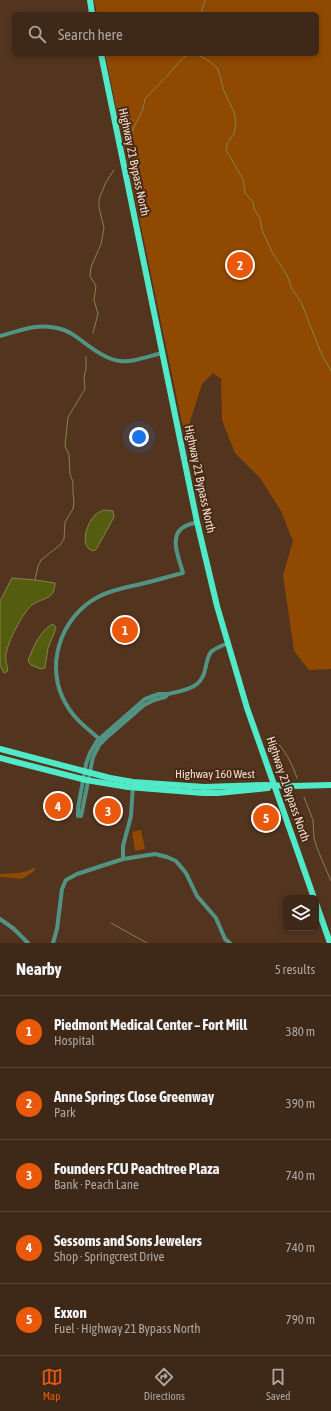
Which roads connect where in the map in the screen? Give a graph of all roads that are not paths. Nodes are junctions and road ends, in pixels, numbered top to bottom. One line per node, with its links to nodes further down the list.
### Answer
1 (90, 0): 2 (main road)
2 (92, 12)
3 (101, 56): 5 (main road, Highway 21 Bypass North)
4 (0, 336): 5 (street)
5 (162, 352): 6 (main road, Highway 21 Bypass North)
6 (197, 522): 7 (main road, Highway 21 Bypass North); 8 (street)
7 (228, 644): 8 (street); 14 (main road, Highway 21 Bypass North)
8 (100, 740): 11 (street)
9 (0, 749): 11 (main road, Highway 160 West)
10 (0, 758): 11 (main road, Highway 160 West)
11 (87, 776): 12 (main road, Highway 160 West); 15 (street)
12 (133, 784): 14 (main road, Highway 160 West); 16 (street)
13 (331, 785): 14 (main road, Highway 160 West)
14 (275, 786): 17 (main road, Highway 21 Bypass North)
15 (80, 816)
16 (123, 859): 21 (street); 22 (street)
17 (313, 895)
18 (319, 912): 23 (main road)
19 (0, 919): 20 (street)
20 (28, 943)
21 (53, 943)
22 (230, 943)
23 (330, 943)

